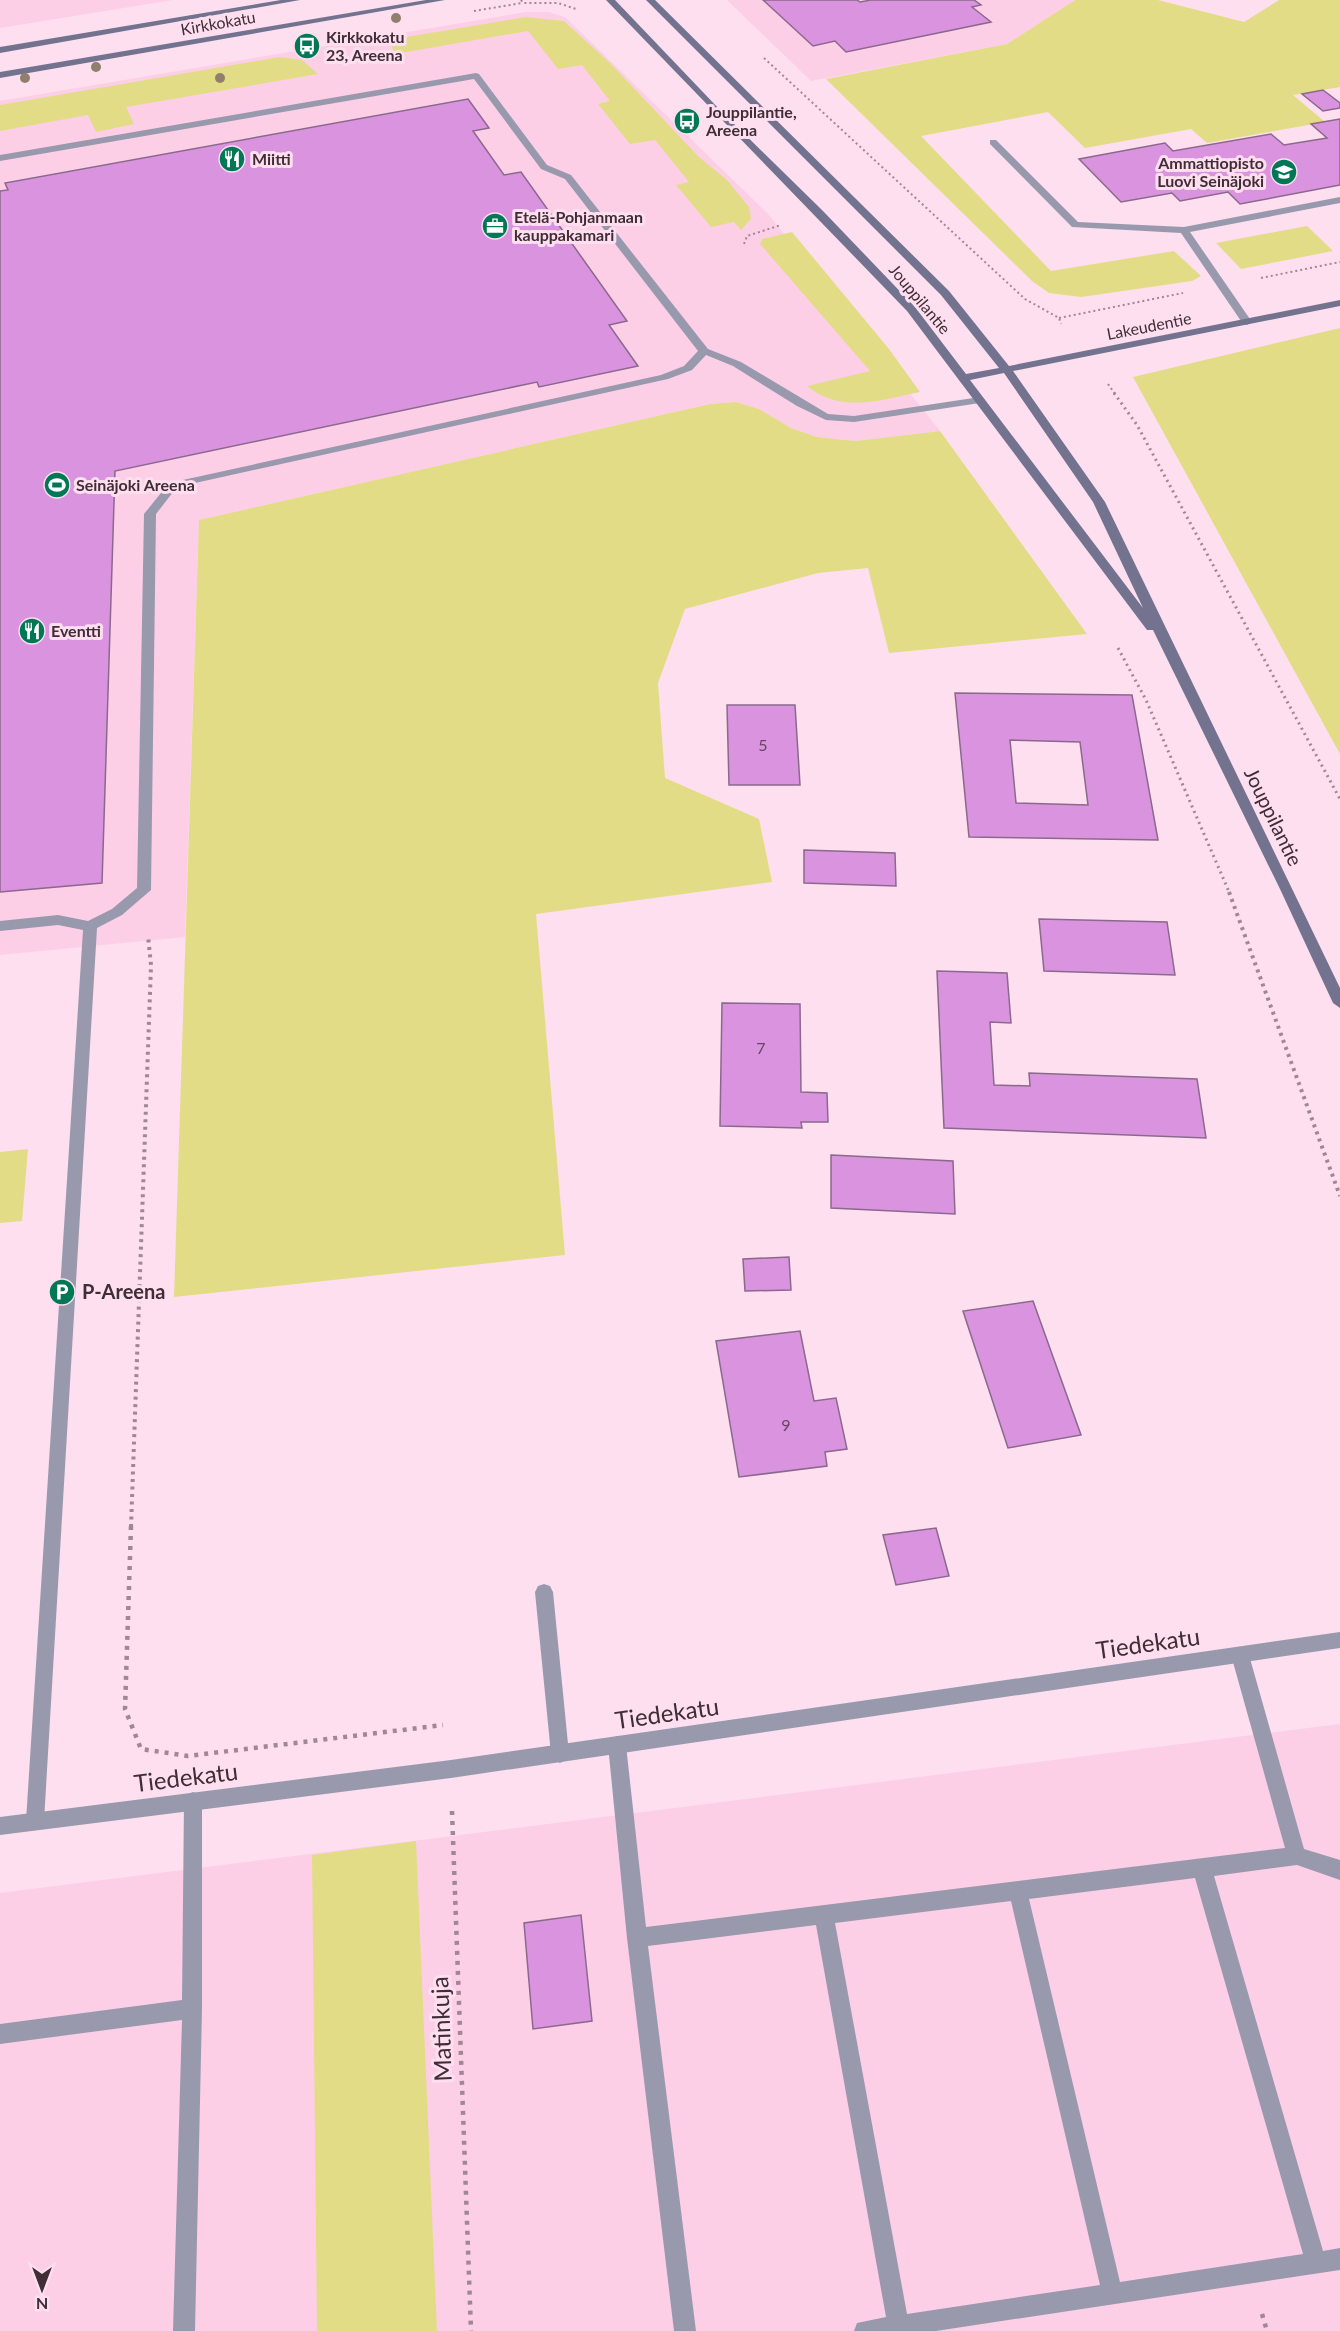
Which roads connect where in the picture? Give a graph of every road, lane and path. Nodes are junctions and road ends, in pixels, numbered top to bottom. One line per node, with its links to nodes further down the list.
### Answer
1 (296, 0): 7 (main road, Kirkkokatu)
2 (441, 0): 9 (main road, Kirkkokatu)
3 (521, 0): 6 (path)
4 (610, 0): 21 (main road, Jouppilantie)
5 (651, 0): 20 (main road, Jouppilantie)
6 (578, 10)
7 (0, 50)
8 (762, 56): 19 (path)
9 (0, 75)
10 (993, 142): 14 (street)
11 (0, 158): 18 (street)
12 (1340, 200): 14 (street)
13 (785, 224): 15 (path)
14 (1184, 230): 17 (street)
15 (744, 244)
16 (1340, 303): 17 (main road, Lakeudentie)
17 (1247, 322): 19 (main road, Lakeudentie)
18 (704, 351): 22 (street); 26 (street)
19 (1083, 354): 20 (main road, Lakeudentie); 25 (path)
20 (1006, 369): 21 (main road, Lakeudentie); 24 (main road, Jouppilantie)
21 (963, 378): 22 (main road, Jouppilantie)
22 (980, 400): 24 (main road, Jouppilantie)
23 (1113, 638): 30 (path)
24 (1169, 651): 29 (main road, Jouppilantie)
25 (1340, 799)
26 (144, 890): 28 (street); 36 (path, Matinkuja)
27 (0, 926): 28 (street)
28 (90, 926): 38 (street)
29 (1340, 1003)
30 (1340, 1196)
31 (544, 1592): 35 (street)
32 (1340, 1640): 33 (street, Tiedekatu)
33 (1240, 1655): 34 (street, Tiedekatu); 40 (street)
34 (617, 1745): 35 (street, Tiedekatu); 45 (street)
35 (560, 1754): 36 (street, Tiedekatu)
36 (451, 1769): 37 (street, Tiedekatu); 54 (path, Matinkuja)
37 (193, 1801): 38 (street, Tiedekatu); 46 (street)
38 (34, 1821): 39 (street, Tiedekatu)
39 (0, 1826)
40 (1297, 1856): 41 (street); 42 (street)
41 (1202, 1868): 43 (street); 49 (street)
42 (1340, 1870)
43 (1018, 1891): 44 (street); 50 (street)
44 (824, 1915): 45 (street); 52 (street)
45 (638, 1938): 55 (street)
46 (192, 2009): 47 (street); 53 (street)
47 (0, 2034)
48 (1340, 2259): 49 (street)
49 (1316, 2262): 50 (street)
50 (1112, 2292): 52 (street)
51 (1262, 2313): 57 (path)
52 (898, 2326): 56 (street)
53 (184, 2331)
54 (471, 2331)
55 (685, 2331)
56 (865, 2331)
57 (1267, 2331)

